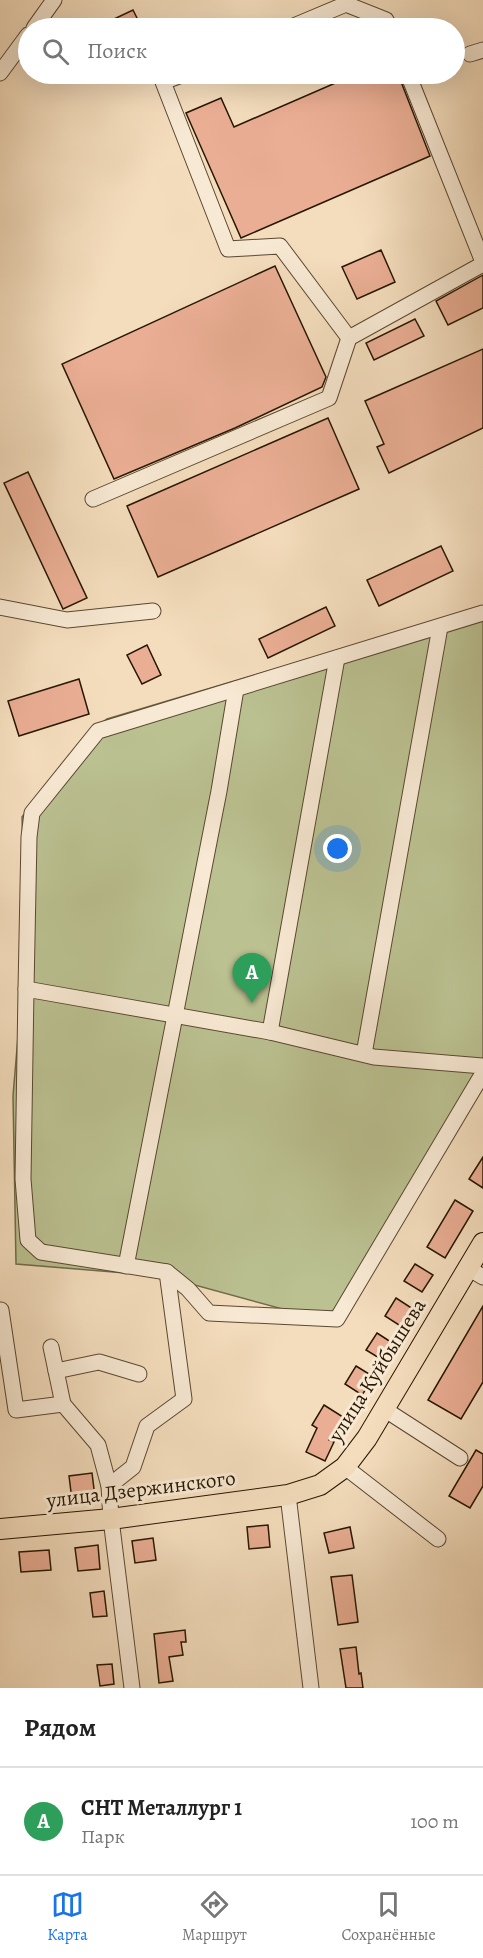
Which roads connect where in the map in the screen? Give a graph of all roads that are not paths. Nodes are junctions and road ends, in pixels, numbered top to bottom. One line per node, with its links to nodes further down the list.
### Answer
1 (54, 0): 2 (street)
2 (41, 18)
3 (313, 18): 4 (street)
4 (381, 18)
5 (18, 49): 6 (street)
6 (0, 73)
7 (165, 84): 10 (street)
8 (412, 84): 9 (street)
9 (483, 263): 10 (street)
10 (349, 338): 11 (street)
11 (93, 498)
12 (0, 607): 13 (street)
13 (153, 610)
14 (483, 614): 15 (street)
15 (440, 627): 16 (street); 21 (street)
16 (337, 658): 17 (street); 20 (street)
17 (236, 689): 18 (street); 19 (street)
18 (27, 989): 19 (street); 25 (street)
19 (175, 1015): 20 (street); 25 (street)
20 (270, 1032): 21 (street)
21 (364, 1054): 22 (street)
22 (483, 1066)
23 (483, 1073): 26 (street)
24 (483, 1243): 27 (main road, улица Куйбышева)
25 (126, 1266): 26 (street)
26 (167, 1272): 36 (street)
27 (475, 1273): 33 (main road, улица Куйбышева)
28 (1, 1310): 32 (street)
29 (51, 1347): 30 (street)
30 (56, 1371): 31 (street); 32 (street)
31 (139, 1374)
32 (63, 1404): 36 (street)
33 (384, 1409): 34 (street); 35 (main road, улица Куйбышева)
34 (460, 1458)
35 (345, 1467): 37 (main road, улица Куйбышева); 40 (street)
36 (109, 1486): 38 (street)
37 (288, 1494): 38 (main road, улица Дзержинского); 42 (street)
38 (111, 1519): 39 (main road, улица Дзержинского); 41 (street)
39 (0, 1528)
40 (438, 1539)
41 (132, 1688)
42 (311, 1688)

